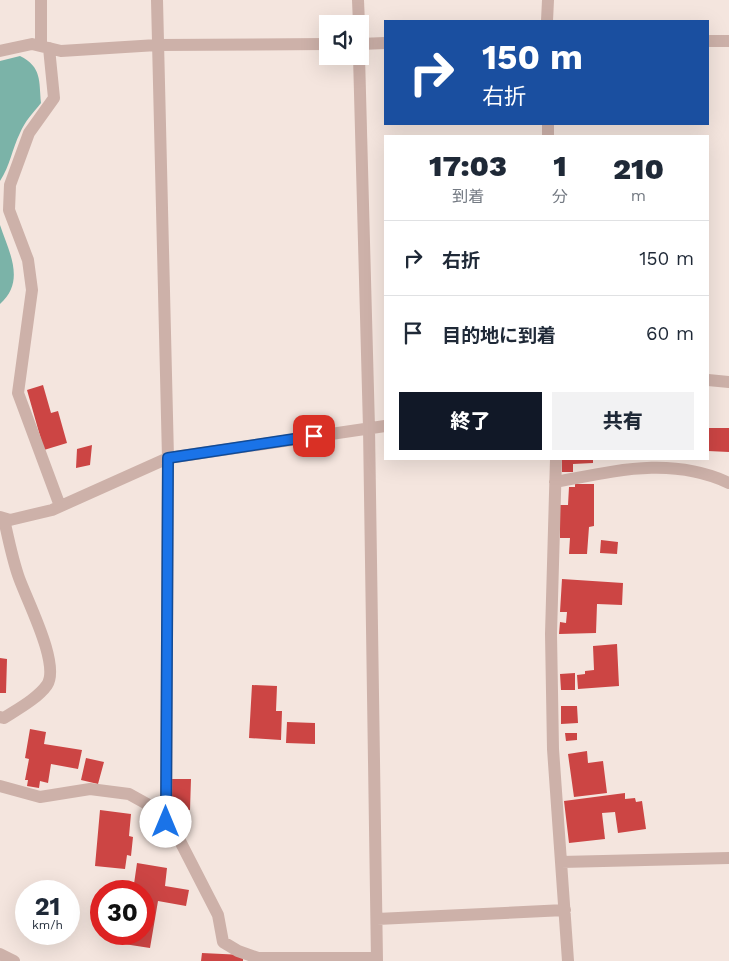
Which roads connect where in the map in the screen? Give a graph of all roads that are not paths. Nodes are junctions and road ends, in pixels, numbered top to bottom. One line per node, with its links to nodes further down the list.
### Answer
1 (41, 0): 13 (street)
2 (157, 0): 12 (street)
3 (358, 0): 5 (street)
4 (548, 0): 6 (street)
5 (359, 15)
6 (547, 20)
7 (729, 41): 8 (street)
8 (709, 42)
9 (319, 44): 12 (street)
10 (369, 44): 11 (street)
11 (384, 44)
12 (157, 45): 13 (street); 20 (street)
13 (45, 47): 14 (street); 24 (street)
14 (0, 51)
15 (360, 65): 19 (street)
16 (709, 380): 17 (street)
17 (729, 382)
18 (384, 426): 19 (street)
19 (369, 428): 20 (street); 32 (street)
20 (168, 458): 24 (street); 28 (street)
21 (556, 460): 22 (street)
22 (555, 482): 23 (street); 30 (street)
23 (729, 483)
24 (60, 506): 25 (street)
25 (2, 518): 26 (street)
26 (0, 717)
27 (0, 786): 28 (street)
28 (166, 822): 34 (street)
29 (729, 858): 30 (street)
30 (561, 862): 31 (street)
31 (565, 910): 32 (street); 37 (street)
32 (376, 919): 35 (street)
33 (0, 954): 36 (street)
34 (330, 960): 35 (street)
35 (377, 960)
36 (14, 961)
37 (568, 961)

